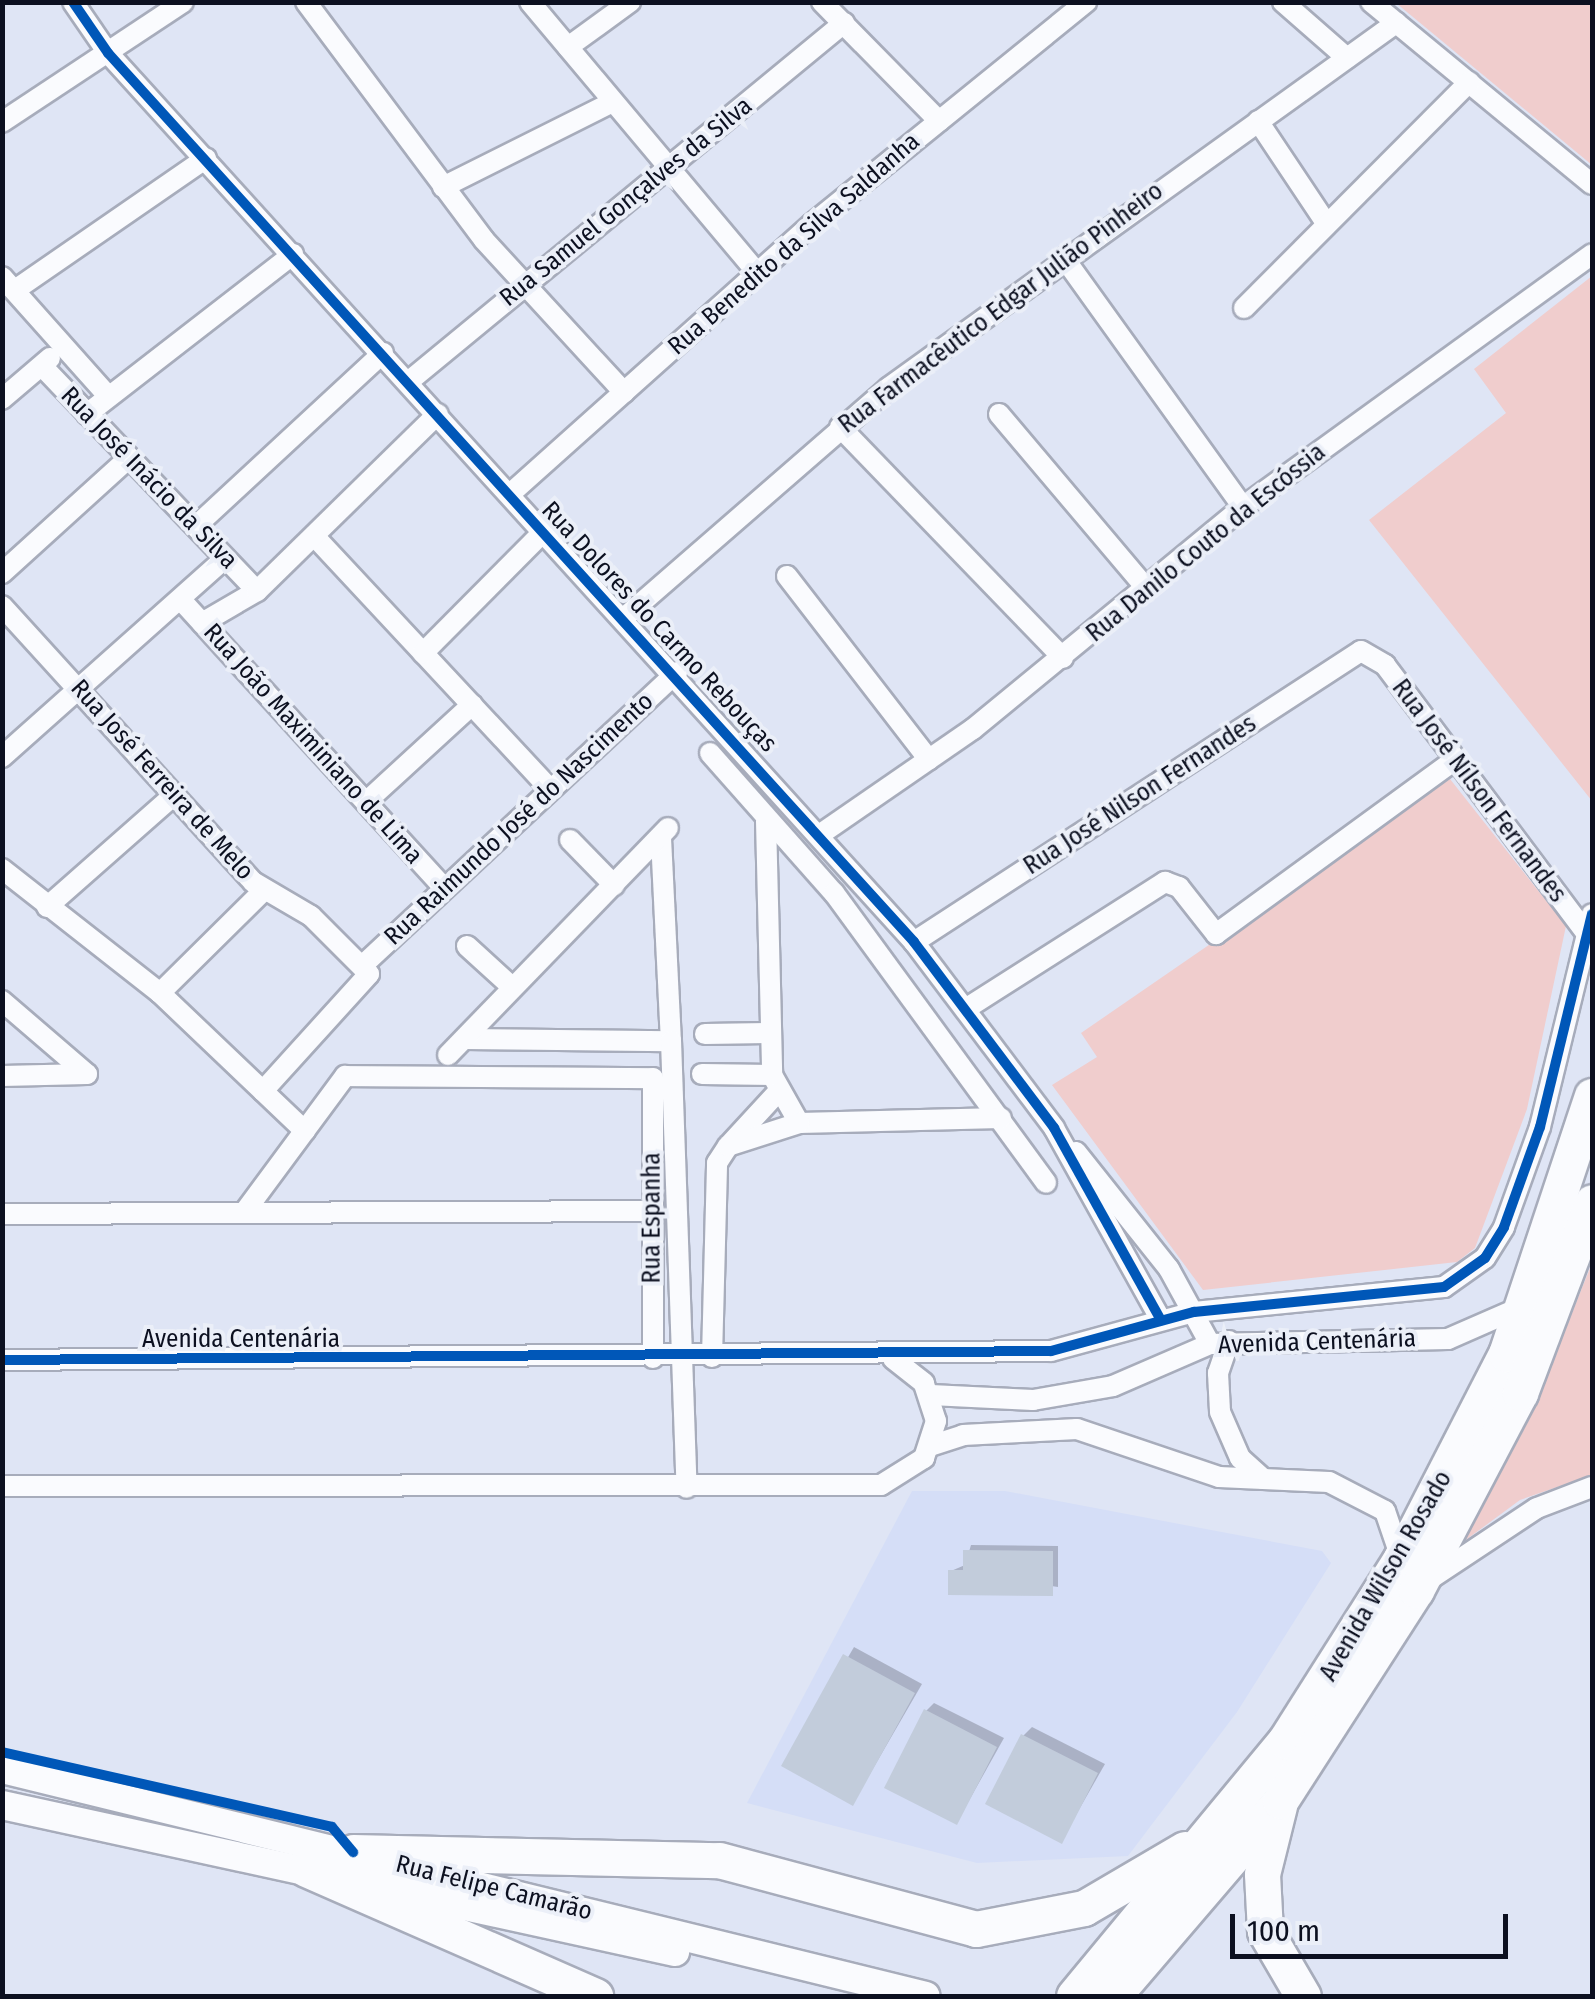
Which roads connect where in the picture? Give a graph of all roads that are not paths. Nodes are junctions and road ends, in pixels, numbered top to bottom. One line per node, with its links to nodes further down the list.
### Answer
1 (73, 2): 13 (street, Rua Dolores do Carmo Rebouças)
2 (183, 2): 13 (street)
3 (306, 2): 23 (street)
4 (530, 2): 12 (street)
5 (630, 2): 12 (street)
6 (822, 2): 10 (street)
7 (1283, 2): 14 (street)
8 (1371, 2): 11 (street)
9 (1074, 6): 17 (street, Rua Benedito da Silva Saldanha)
10 (844, 23): 17 (street); 21 (street, Rua Samuel Gonçalves da Silva)
11 (1396, 23): 14 (street, Rua Farmacêutico Edgar Julião Pinheiro); 15 (street)
12 (568, 48): 16 (street)
13 (108, 53): 19 (street); 20 (street, Rua Dolores do Carmo Rebouças)
14 (1347, 58): 18 (street, Rua Farmacêutico Edgar Julião Pinheiro)
15 (1468, 82): 22 (street); 24 (street)
16 (614, 102): 21 (street); 23 (street)
17 (938, 121): 28 (street, Rua Benedito da Silva Saldanha)
18 (1258, 121): 24 (street); 27 (street, Rua Farmacêutico Edgar Julião Pinheiro)
19 (2, 122)
20 (206, 158): 25 (street, Rua Dolores do Carmo Rebouças); 29 (street)
21 (668, 168): 28 (street); 30 (street, Rua Samuel Gonçalves da Silva)
22 (1592, 184)
23 (443, 187): 30 (street)
24 (1324, 220): 31 (street)
25 (293, 254): 33 (street, Rua Dolores do Carmo Rebouças); 37 (street)
26 (1592, 254): 45 (street, Rua Danilo Couto da Escóssia)
27 (1064, 258): 42 (street, Rua Farmacêutico Edgar Julião Pinheiro); 45 (street)
28 (757, 273): 36 (street, Rua Benedito da Silva Saldanha)
29 (9, 284): 32 (street, Rua José Inácio da Silva)
30 (526, 285): 35 (street, Rua Samuel Gonçalves da Silva); 36 (street)
31 (1244, 308)
32 (63, 347): 34 (street); 37 (street, Rua José Inácio da Silva)
33 (382, 354): 35 (street, Rua Dolores do Carmo Rebouças); 46 (street)
34 (42, 366): 38 (street); 39 (street, Rua José Inácio da Silva)
35 (408, 382): 40 (street, Rua Dolores do Carmo Rebouças)
36 (624, 392): 44 (street, Rua Benedito da Silva Saldanha)
37 (108, 396): 39 (street)
38 (2, 399)
39 (87, 414): 43 (street, Rua José Inácio da Silva)
40 (438, 414): 44 (street, Rua Dolores do Carmo Rebouças); 48 (street)
41 (1000, 414): 52 (street)
42 (840, 427): 56 (street, Rua Farmacêutico Edgar Julião Pinheiro); 60 (street)
43 (129, 458): 46 (street, Rua José Inácio da Silva); 50 (street)
44 (510, 494): 47 (street, Rua Dolores do Carmo Rebouças)
45 (1244, 508): 52 (street, Rua Danilo Couto da Escóssia)
46 (196, 526): 49 (street, Rua José Inácio da Silva)
47 (544, 531): 56 (street, Rua Dolores do Carmo Rebouças); 59 (street)
48 (316, 538): 53 (street); 59 (street)
49 (225, 558): 53 (street, Rua José Inácio da Silva); 54 (street)
50 (2, 574)
51 (786, 576): 66 (street)
52 (1146, 589): 60 (street, Rua Danilo Couto da Escóssia)
53 (257, 591): 57 (street)
54 (182, 601): 57 (street, Rua João Maximiniano de Lima); 62 (street)
55 (2, 606): 62 (street, Rua José Ferreira de Melo)
56 (625, 617): 61 (street, Rua Dolores do Carmo Rebouças)
57 (202, 622): 70 (street, Rua João Maximiniano de Lima)
58 (1367, 652): 67 (street, Rua José Nílson Fernandes); 80 (street, Rua José Nilson Fernandes)
59 (423, 653): 63 (street)
60 (1062, 658): 66 (street, Rua Danilo Couto da Escóssia)
61 (677, 672): 68 (street, Rua Raimundo José do Nascimento); 72 (street, Rua Dolores do Carmo Rebouças)
62 (81, 690): 65 (street); 69 (street, Rua José Ferreira de Melo)
63 (472, 705): 68 (street); 70 (street)
64 (710, 753): 71 (street)
65 (2, 757)
66 (929, 760): 72 (street, Rua Danilo Couto da Escóssia)
67 (1453, 761): 79 (street, Rua José Nílson Fernandes); 86 (street)
68 (550, 789): 76 (street, Rua Raimundo José do Nascimento)
69 (174, 796): 77 (street, Rua José Ferreira de Melo); 78 (street)
70 (366, 802): 76 (street, Rua João Maximiniano de Lima)
71 (766, 821): 87 (street); 97 (street)
72 (822, 833): 80 (street, Rua Dolores do Carmo Rebouças)
73 (570, 840): 75 (street)
74 (2, 868): 78 (street)
75 (614, 885): 83 (street); 90 (street)
76 (443, 887): 82 (street, Rua Raimundo José do Nascimento)
77 (264, 890): 82 (street, Rua José Ferreira de Melo); 84 (street)
78 (47, 907): 84 (street)
79 (1590, 924): 110 (street, Avenida Centenária)
80 (914, 942): 86 (street, Rua Dolores do Carmo Rebouças)
81 (466, 946): 83 (street)
82 (366, 974): 95 (street, Rua Raimundo José do Nascimento)
83 (512, 988): 89 (street)
84 (160, 993): 95 (street)
85 (2, 1001): 93 (street)
86 (966, 1008): 99 (street, Rua Dolores do Carmo Rebouças)
87 (768, 1033): 88 (street); 94 (street)
88 (705, 1034)
89 (466, 1040): 90 (street); 91 (street)
90 (671, 1041): 107 (street)
91 (448, 1055)
92 (702, 1074): 94 (street)
93 (2, 1076)
94 (774, 1084): 98 (street); 101 (street)
95 (263, 1091): 100 (street)
96 (1592, 1096): 109 (highway, Avenida Wilson Rosado)
97 (1001, 1118): 98 (street); 102 (street)
98 (799, 1124): 101 (street)
99 (1054, 1128): 110 (street, Rua Dolores do Carmo Rebouças); 111 (street, Rua Dolores do Carmo Rebouças)
100 (305, 1131): 104 (street); 105 (street, Rua Espanha)
101 (728, 1146): 108 (street)
102 (1046, 1183)
103 (1592, 1202): 126 (highway, Avenida Wilson Rosado)
104 (246, 1210): 105 (street); 106 (street)
105 (652, 1211): 114 (street, Rua Espanha)
106 (2, 1214)
107 (679, 1227): 108 (street); 115 (street)
108 (711, 1227): 113 (street)
109 (1525, 1304): 112 (street, Avenida Centenária); 126 (highway, Avenida Wilson Rosado)
110 (1194, 1312): 111 (street, Avenida Centenária); 112 (street, Rua Dolores do Carmo Rebouças)
111 (1161, 1320): 116 (street, Avenida Centenária)
112 (1220, 1342): 119 (street, Avenida Centenária); 122 (street)
113 (712, 1356): 115 (street, Avenida Centenária); 116 (street, Avenida Centenária)
114 (653, 1358): 115 (street, Avenida Centenária); 117 (street, Avenida Centenária)
115 (681, 1358): 125 (street)
116 (893, 1358): 118 (street)
117 (2, 1360)
118 (930, 1395): 119 (street, Avenida Centenária); 121 (street)
119 (1033, 1400): 120 (street)
120 (1032, 1431): 121 (street); 122 (street)
121 (930, 1446): 125 (street)
122 (1263, 1479): 126 (street)
123 (2, 1486): 125 (street)
124 (1592, 1487): 126 (street)
125 (687, 1488)
126 (1408, 1574): 128 (highway, Avenida Wilson Rosado); 130 (highway, Avenida Wilson Rosado)
127 (2, 1770): 131 (main road, Rua Felipe Camarão)
128 (1280, 1800): 137 (highway, Avenida Wilson Rosado); 138 (highway)
129 (2, 1805): 132 (main road, Rua Felipe Camarão)
130 (1223, 1822): 131 (highway); 136 (highway, Avenida Wilson Rosado)
131 (353, 1852): 135 (main road, Rua Felipe Camarão)
132 (306, 1869): 133 (highway); 134 (main road, Rua Felipe Camarão)
133 (595, 1996)
134 (872, 1996)
135 (926, 1996)
136 (1074, 1996)
137 (1113, 1996)
138 (1303, 1996)

